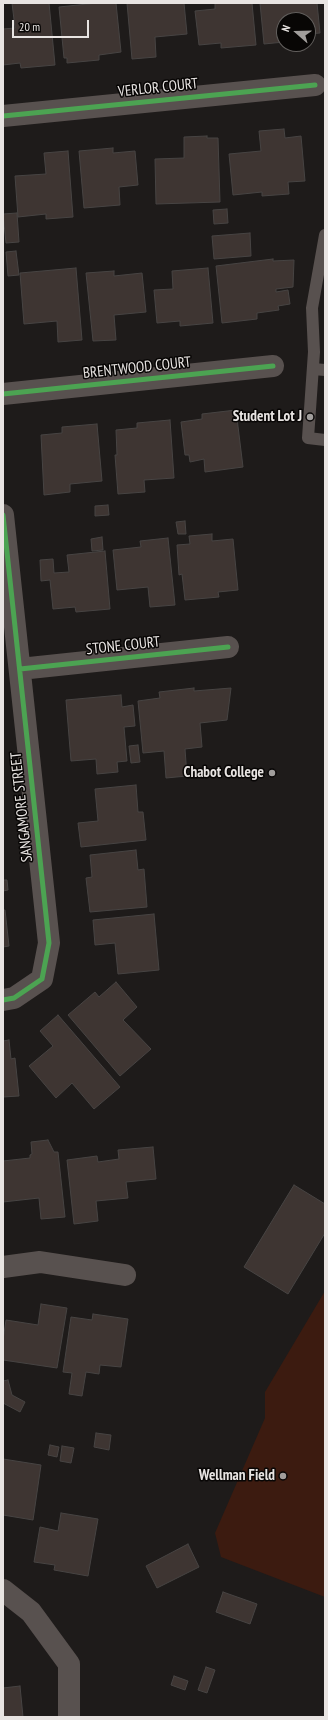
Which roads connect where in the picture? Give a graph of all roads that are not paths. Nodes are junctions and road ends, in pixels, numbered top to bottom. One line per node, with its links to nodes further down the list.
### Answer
1 (314, 85): 2 (street, VERLOR COURT)
2 (3, 116)
3 (325, 235): 5 (lane)
4 (273, 366): 6 (street, BRENTWOOD COURT)
5 (319, 370): 7 (lane)
6 (3, 394)
7 (325, 440)
8 (3, 515): 10 (street, SANGAMORE STREET)
9 (228, 646): 10 (street, STONE COURT)
10 (20, 669): 11 (street, SANGAMORE STREET)
11 (3, 1000)
12 (3, 1267): 13 (street)
13 (125, 1275)
14 (3, 1590): 15 (street)
15 (69, 1717)

